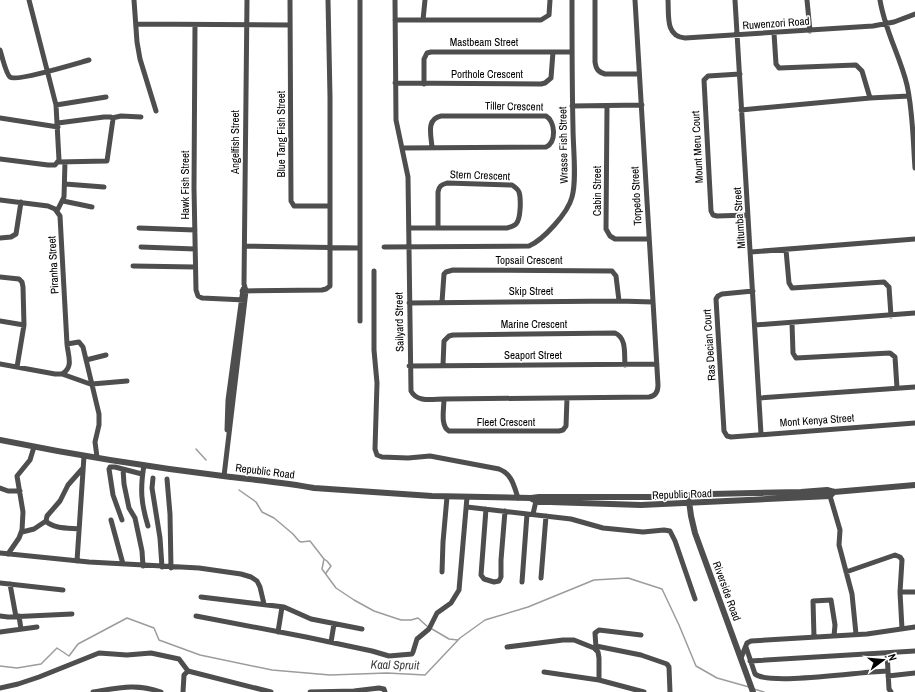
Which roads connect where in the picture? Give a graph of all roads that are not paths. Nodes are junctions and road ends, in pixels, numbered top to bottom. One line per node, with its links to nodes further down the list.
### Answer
1 (29, 0): 32 (street)
2 (134, 0): 20 (street)
3 (247, 0): 23 (street, Angelfish Street)
4 (290, 0): 24 (street, Blue Tang Fish Street)
5 (328, 0): 61 (street)
6 (360, 0): 76 (street)
7 (395, 0): 18 (street, Sailyard Street)
8 (425, 0): 19 (street)
9 (550, 0): 19 (street)
10 (572, 0): 30 (street, Wrasse Fish Street)
11 (595, 0): 33 (street)
12 (635, 0): 33 (street, Torpedo Street)
13 (668, 0): 27 (street, Ruwenzori Road)
14 (735, 0): 27 (street, Mitumba Street)
15 (807, 0): 25 (street)
16 (880, 0): 21 (street)
17 (915, 14): 21 (street, Ruwenzori Road)
18 (395, 20): 19 (street); 35 (street, Sailyard Street)
19 (423, 20)
20 (136, 24): 22 (street); 45 (street)
21 (886, 24): 25 (street, Ruwenzori Road); 37 (street)
22 (195, 25): 23 (street); 68 (street, Hawk Fish Street)
23 (247, 26): 24 (street); 72 (street, Angelfish Street)
24 (290, 26): 61 (street, Blue Tang Fish Street)
25 (810, 31): 26 (street, Ruwenzori Road)
26 (774, 33): 27 (street, Ruwenzori Road); 39 (street)
27 (737, 35): 34 (street, Mitumba Street)
28 (0, 50): 32 (street)
29 (553, 52): 30 (street, Mastbeam Street); 36 (street, Porthole Crescent); 36 (street, Mastbeam Street)
30 (572, 52): 42 (street, Wrasse Fish Street)
31 (89, 60): 32 (street)
32 (48, 71): 40 (street)
33 (639, 74): 41 (street, Torpedo Street)
34 (740, 74): 44 (street, Mitumba Street); 64 (street, Mount Meru Court)
35 (395, 83): 36 (street, Porthole Crescent); 51 (street, Sailyard Street)
36 (424, 84)
37 (909, 96): 39 (street); 55 (street)
38 (106, 97): 40 (street)
39 (870, 98): 44 (street)
40 (56, 105): 49 (street)
41 (642, 105): 43 (street); 70 (street, Torpedo Street)
42 (572, 106): 43 (street); 75 (street, Wrasse Fish Street)
43 (607, 106): 70 (street, Cabin Street)
44 (741, 110): 64 (street, Mitumba Street)
45 (156, 111)
46 (141, 117): 48 (street)
47 (0, 118): 49 (street)
48 (112, 118): 49 (street); 53 (street)
49 (58, 125): 54 (street)
50 (432, 147): 50 (street, Tiller Crescent); 51 (street, Tiller Crescent)
51 (402, 148): 67 (street, Sailyard Street)
52 (0, 159): 54 (street)
53 (65, 162): 54 (street); 56 (street)
54 (56, 163)
55 (915, 168)
56 (65, 184): 57 (street); 59 (street)
57 (104, 187)
58 (0, 200): 60 (street)
59 (63, 201): 62 (street); 63 (street)
60 (21, 202): 63 (street); 69 (street)
61 (330, 206): 78 (street)
62 (92, 207)
63 (57, 211): 99 (street, Piranha Street)
64 (748, 215): 80 (street, Mitumba Street)
65 (438, 227): 65 (street, Stern Crescent); 67 (street, Stern Crescent)
66 (139, 228): 68 (street)
67 (409, 228): 75 (street, Sailyard Street)
68 (195, 230): 77 (street, Hawk Fish Street)
69 (0, 238)
70 (649, 238): 90 (street, Torpedo Street)
71 (915, 239): 79 (street)
72 (245, 246): 78 (street); 85 (street, Angelfish Street)
73 (141, 247): 77 (street)
74 (384, 247): 75 (street, Wrasse Fish Street)
75 (408, 247): 91 (street, Sailyard Street)
76 (360, 248): 78 (street); 95 (street)
77 (195, 249): 82 (street, Hawk Fish Street)
78 (331, 249): 85 (street)
79 (786, 250): 80 (street); 93 (street)
80 (751, 252): 86 (street, Mitumba Street)
81 (133, 266): 82 (street)
82 (195, 267): 87 (street, Hawk Fish Street)
83 (374, 271): 138 (street)
84 (0, 278): 97 (street)
85 (244, 291): 87 (street, Angelfish Street)
86 (753, 291): 98 (street, Mitumba Street); 118 (street, Ras Decian Court)
87 (244, 300): 128 (street, Angelfish Street)
88 (619, 301): 89 (street, Skip Street); 89 (street, Topsail Crescent); 90 (street, Skip Street)
89 (442, 302): 91 (street, Skip Street)
90 (653, 302): 103 (street, Torpedo Street)
91 (409, 303): 106 (street, Sailyard Street)
92 (915, 313): 93 (street)
93 (891, 316): 96 (street)
94 (0, 321): 97 (street)
95 (360, 321)
96 (792, 322): 98 (street); 112 (street)
97 (24, 325): 107 (street)
98 (755, 325): 115 (street, Mitumba Street)
99 (68, 344): 101 (street); 108 (street, Piranha Street)
100 (106, 355): 101 (street)
101 (86, 360): 110 (street)
102 (0, 364): 107 (street)
103 (657, 364): 105 (street, Seaport Street); 113 (street, Torpedo Street)
104 (443, 365): 105 (street, Seaport Street); 105 (street, Marine Crescent); 106 (street, Seaport Street)
105 (625, 365)
106 (410, 366): 116 (street, Sailyard Street)
107 (17, 367): 108 (street)
108 (62, 374): 110 (street)
109 (127, 381): 110 (street)
110 (92, 384): 123 (street)
111 (915, 387): 112 (street)
112 (897, 388): 115 (street)
113 (657, 391): 114 (street, Sailyard Street)
114 (567, 398): 116 (street, Sailyard Street); 116 (street, Fleet Crescent)
115 (759, 398): 119 (street, Mitumba Street)
116 (444, 399)
117 (915, 423): 119 (street, Mont Kenya Street)
118 (724, 430): 119 (street, Mont Kenya Street)
119 (761, 434)
120 (0, 440): 121 (street, Republic Road)
121 (34, 447): 122 (street, Republic Road); 133 (street)
122 (84, 456): 123 (street, Republic Road); 125 (street)
123 (97, 457): 124 (street, Republic Road)
124 (144, 465): 127 (street); 128 (street, Republic Road)
125 (83, 467): 148 (street); 150 (street)
126 (123, 469): 127 (street); 147 (street); 156 (street)
127 (142, 474): 149 (street)
128 (223, 476): 135 (street, Republic Road)
129 (153, 478): 157 (street)
130 (167, 479): 158 (street)
131 (915, 485): 134 (street, Republic Road)
132 (0, 488): 133 (street)
133 (20, 491): 151 (street)
134 (832, 494): 136 (street, Republic Road); 140 (street, Republic Road); 160 (street)
135 (448, 496): 137 (street, Republic Road); 159 (street)
136 (688, 496): 139 (street, Republic Road); 140 (street, Riverside Road)
137 (468, 498): 138 (street, Republic Road); 141 (street)
138 (518, 498): 139 (street, Republic Road)
139 (533, 500): 140 (street, Republic Road); 144 (street)
140 (689, 504): 194 (street, Riverside Road)
141 (467, 507): 142 (street); 188 (street)
142 (486, 509): 143 (street); 143 (street)
143 (505, 511): 144 (street)
144 (530, 514): 145 (street); 162 (street)
145 (546, 516): 161 (street); 169 (street)
146 (111, 520): 155 (street)
147 (122, 520)
148 (46, 521): 150 (street); 151 (street)
149 (148, 526)
150 (79, 529): 154 (street)
151 (22, 532): 153 (street)
152 (0, 553): 153 (street)
153 (8, 554): 154 (street)
154 (77, 561): 155 (street)
155 (123, 564): 156 (street)
156 (143, 566): 157 (street)
157 (162, 567): 158 (street)
158 (171, 568): 170 (street)
159 (442, 572)
160 (846, 572): 166 (street); 184 (street)
161 (541, 578)
162 (522, 582)
163 (0, 583): 164 (street)
164 (10, 584): 165 (street); 175 (street)
165 (63, 590)
166 (900, 592): 167 (street); 181 (street)
167 (915, 592)
168 (201, 597): 170 (street)
169 (695, 599)
170 (264, 604): 171 (street)
171 (282, 606): 176 (street); 183 (street)
172 (72, 614): 175 (street)
173 (0, 616): 175 (street)
174 (196, 616): 183 (street)
175 (18, 617): 179 (street)
176 (334, 624): 180 (street); 188 (street)
177 (37, 627): 179 (street)
178 (915, 627): 181 (street)
179 (22, 629): 182 (street)
180 (362, 629)
181 (902, 629): 184 (street)
182 (0, 632)
183 (278, 632): 188 (street)
184 (856, 634): 186 (street)
185 (641, 635): 190 (street)
186 (834, 636): 187 (street); 187 (street)
187 (814, 637): 191 (street)
188 (331, 642)
189 (507, 647): 190 (street)
190 (596, 647): 200 (street); 209 (street)
191 (746, 647): 194 (street); 195 (street)
192 (915, 651): 193 (street)
193 (887, 653): 195 (street); 199 (street)
194 (741, 658): 210 (street, Riverside Road)
195 (750, 661): 199 (street)
196 (188, 672): 201 (street); 204 (street); 205 (street)
197 (544, 672): 200 (street)
198 (915, 673): 199 (street)
199 (888, 674): 211 (street)
200 (599, 680): 208 (street)
201 (0, 688)
202 (93, 692): 203 (street)
203 (161, 692)
204 (184, 692)
205 (271, 692)
206 (310, 692): 207 (street)
207 (385, 692)
208 (644, 692)
209 (670, 692)
210 (753, 692)
211 (891, 692)

